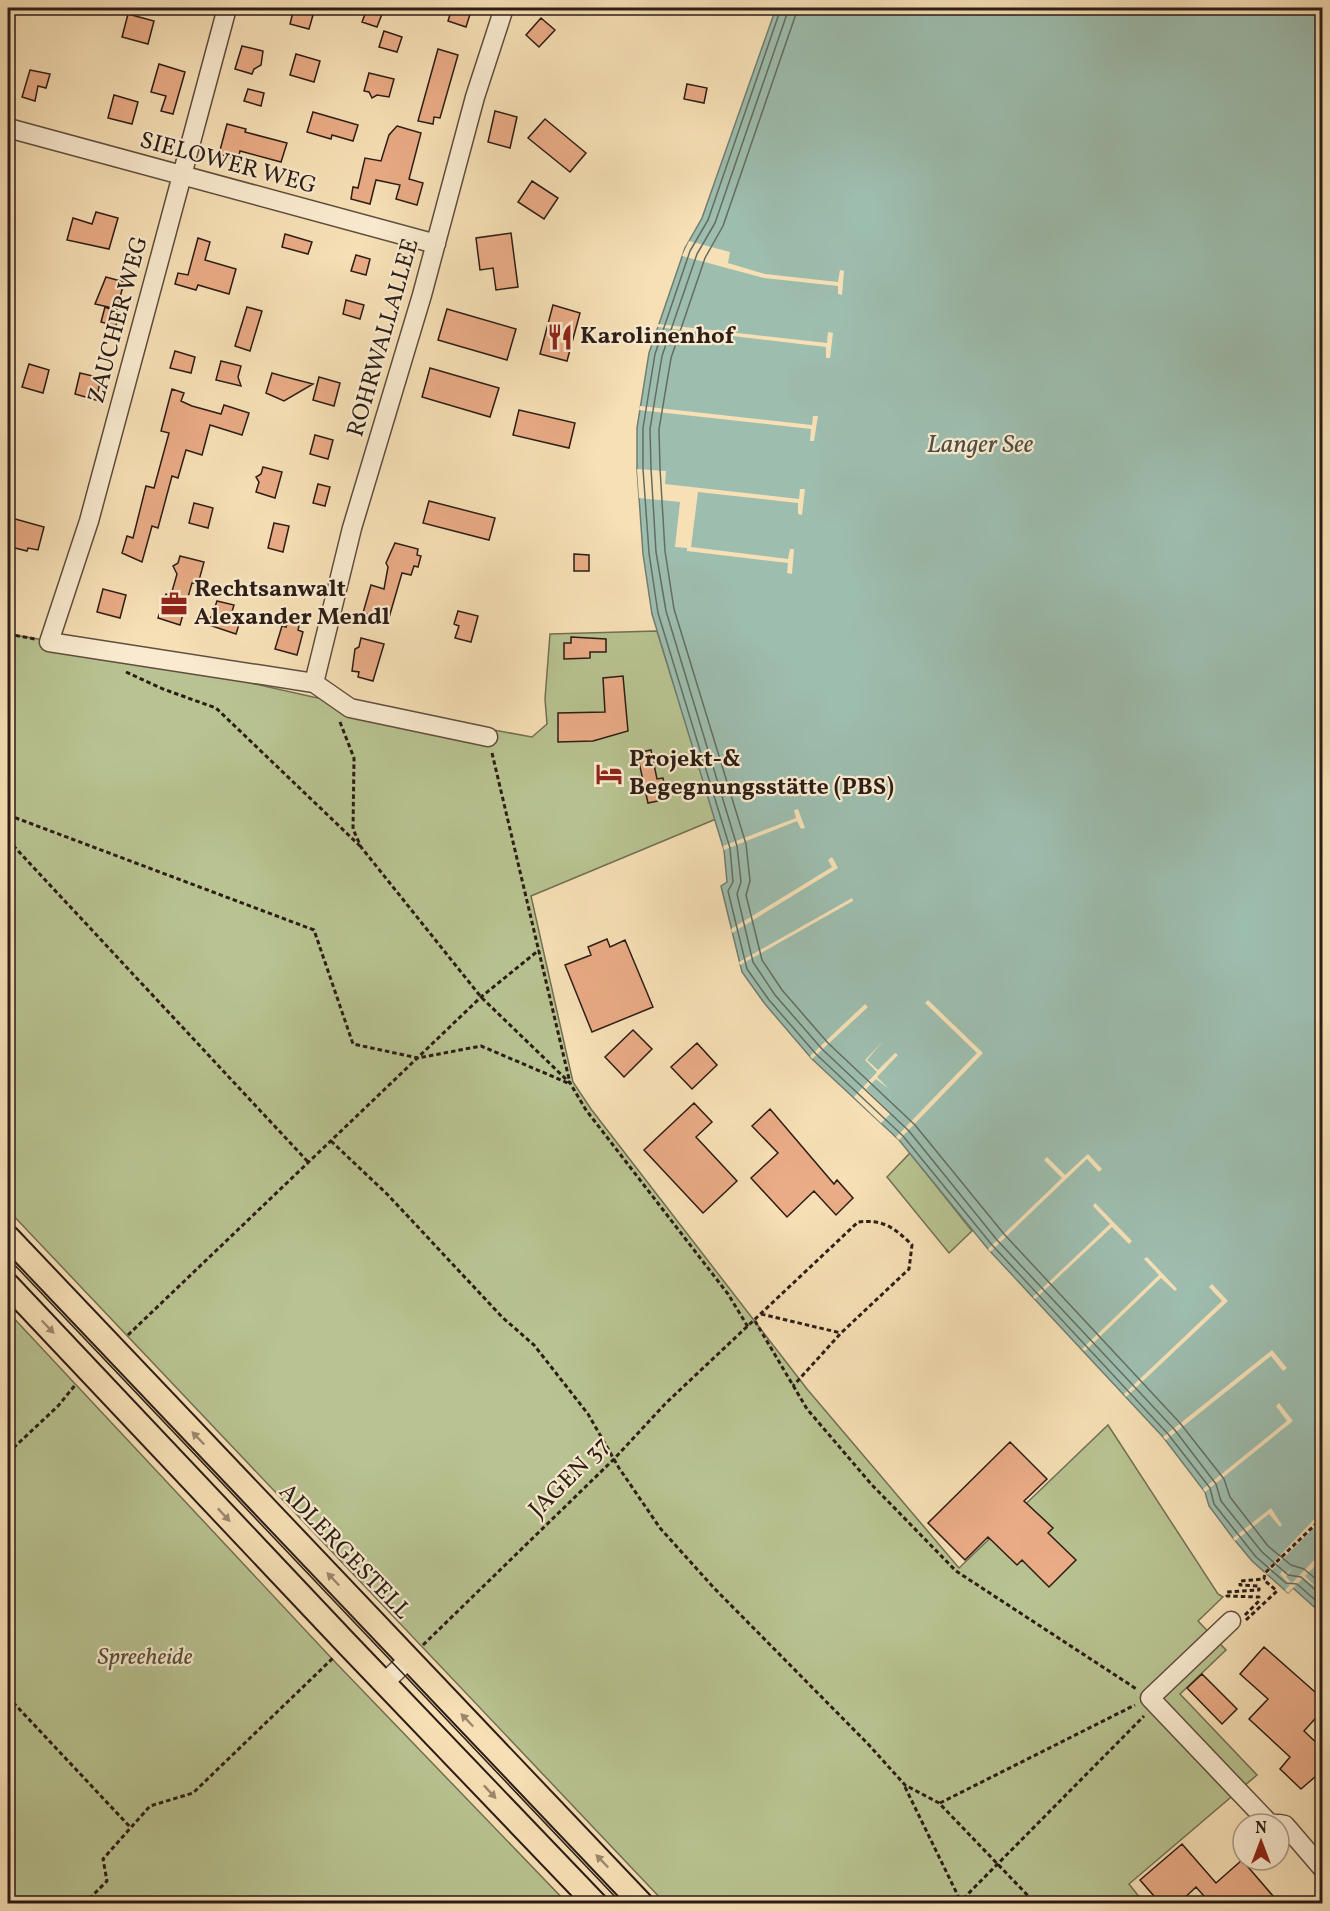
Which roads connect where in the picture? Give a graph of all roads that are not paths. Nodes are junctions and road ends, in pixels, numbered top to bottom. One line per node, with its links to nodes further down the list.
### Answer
1 (227, 8): 4 (street, ZAUCHER WEG)
2 (504, 8): 5 (street, ROHRWALLALLEE)
3 (8, 129): 4 (street, SIELOWER WEG)
4 (180, 176): 5 (street, SIELOWER WEG); 6 (street, ZAUCHER WEG)
5 (436, 244): 6 (street, ROHRWALLALLEE)
6 (314, 683): 7 (street)
7 (488, 737)
8 (8, 1237): 11 (main road, ADLERGESTELL, one-way to 8)
9 (8, 1284): 12 (main road, one-way to 12)
10 (1237, 1618): 13 (street)
11 (409, 1659): 12 (street); 17 (main road, ADLERGESTELL, one-way to 11)
12 (385, 1682): 16 (main road, one-way to 16)
13 (1259, 1812)
14 (1291, 1832): 15 (street)
15 (1323, 1868)
16 (596, 1904)
17 (642, 1904)

